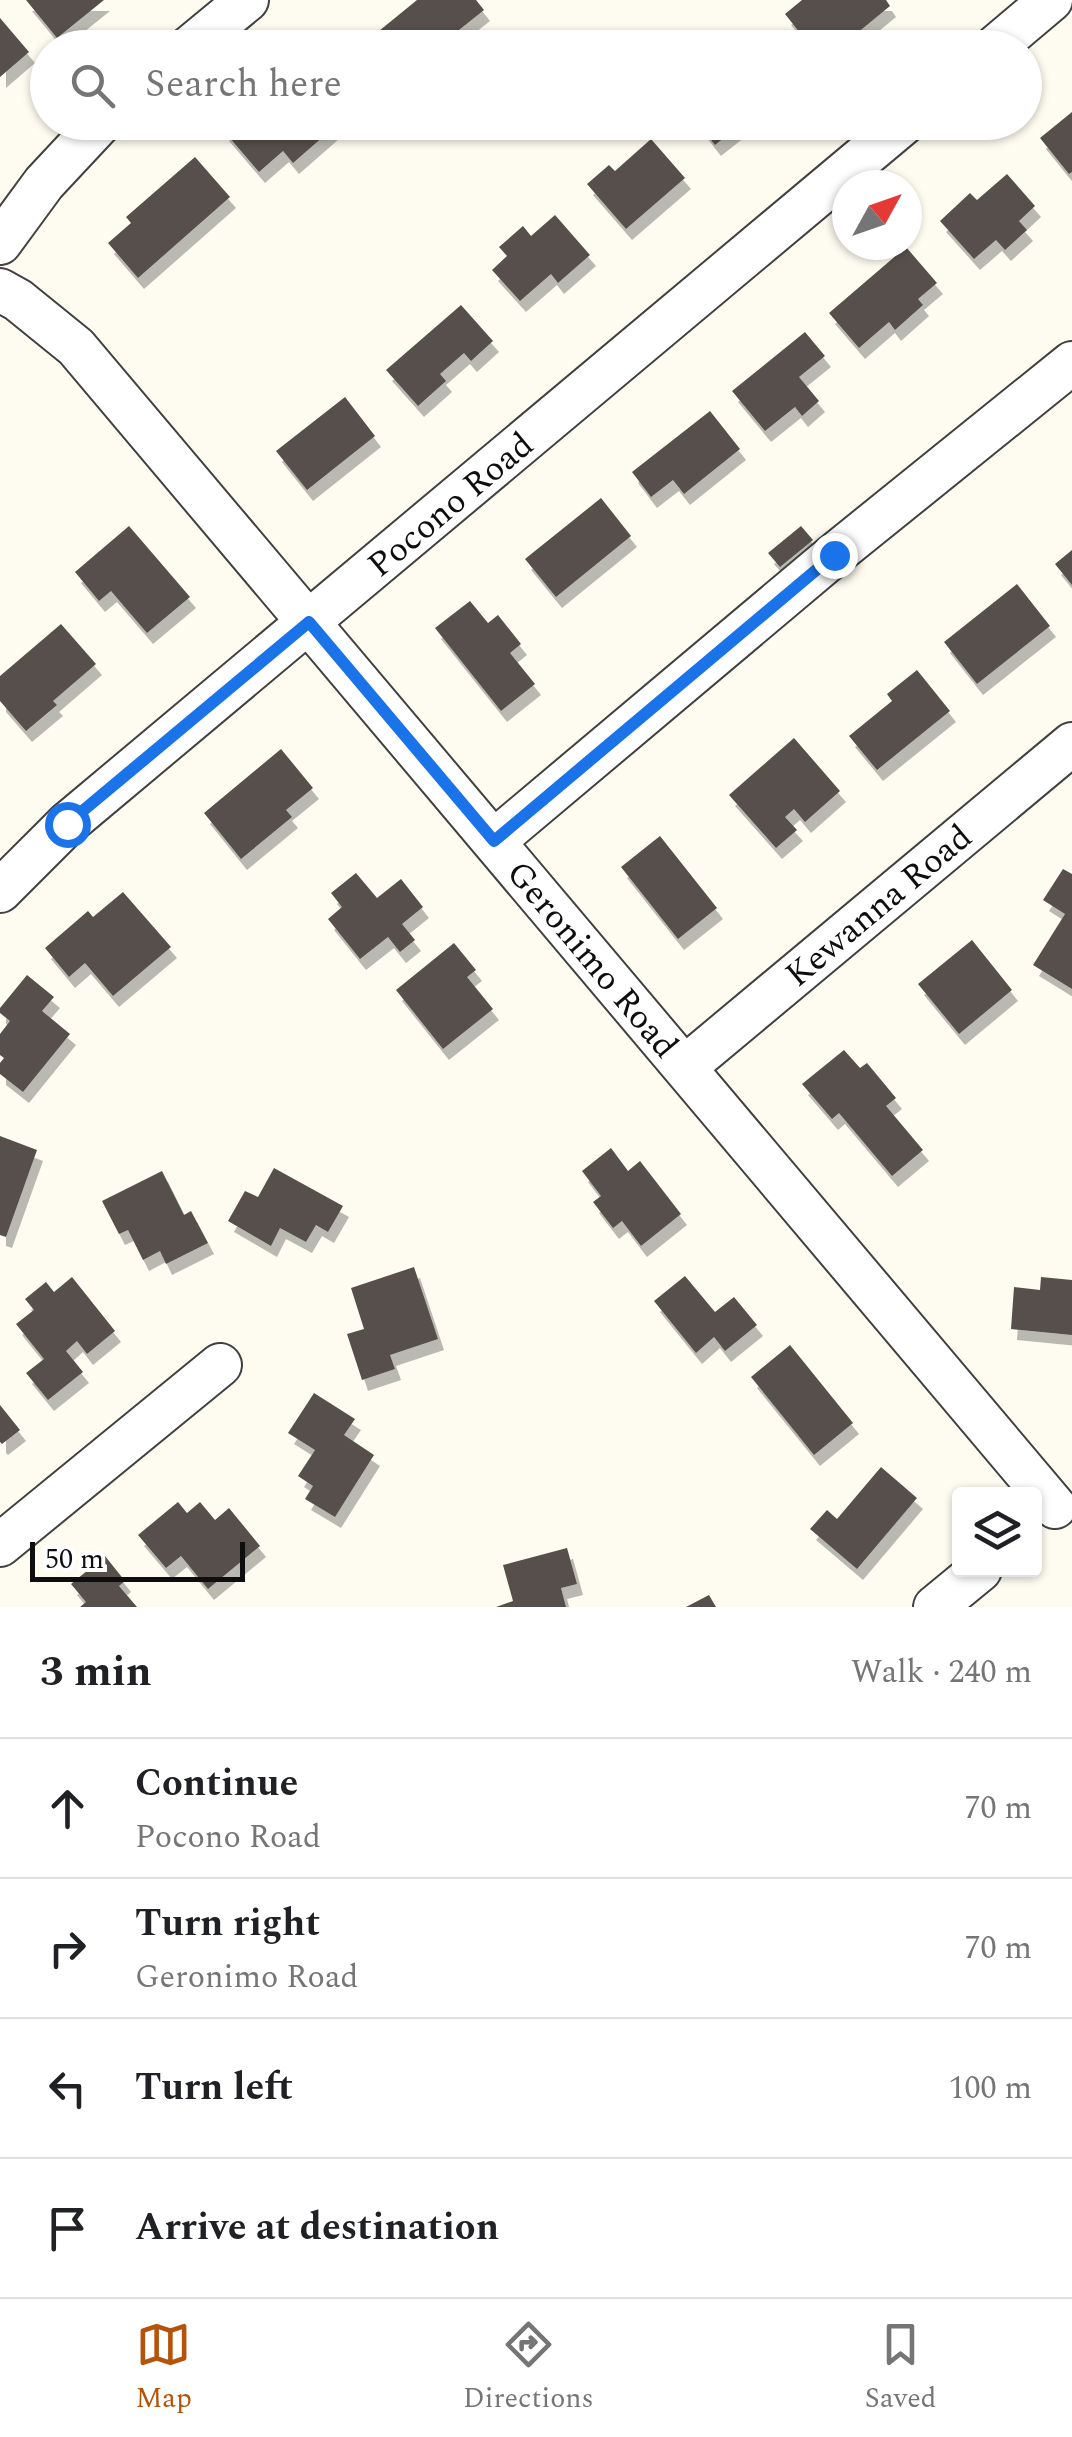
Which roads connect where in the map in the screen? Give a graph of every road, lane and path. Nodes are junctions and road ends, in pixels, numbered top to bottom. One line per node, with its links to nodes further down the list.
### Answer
1 (247, 0): 3 (street)
2 (1050, 0): 4 (street)
3 (211, 30)
4 (1015, 30)
5 (84, 140): 7 (street)
6 (883, 140): 10 (street, Pocono Road)
7 (0, 243)
8 (0, 290): 10 (street, Geronimo Road)
9 (1072, 363): 12 (street)
10 (309, 622): 12 (street, Geronimo Road); 13 (street, Pocono Road)
11 (1072, 744): 14 (street, Kewanna Road)
12 (494, 841): 14 (street, Geronimo Road)
13 (0, 890)
14 (684, 1066): 16 (street, Geronimo Road)
15 (220, 1365): 17 (street)
16 (1054, 1508)
17 (0, 1546)
18 (971, 1577): 19 (street)
19 (935, 1607)

